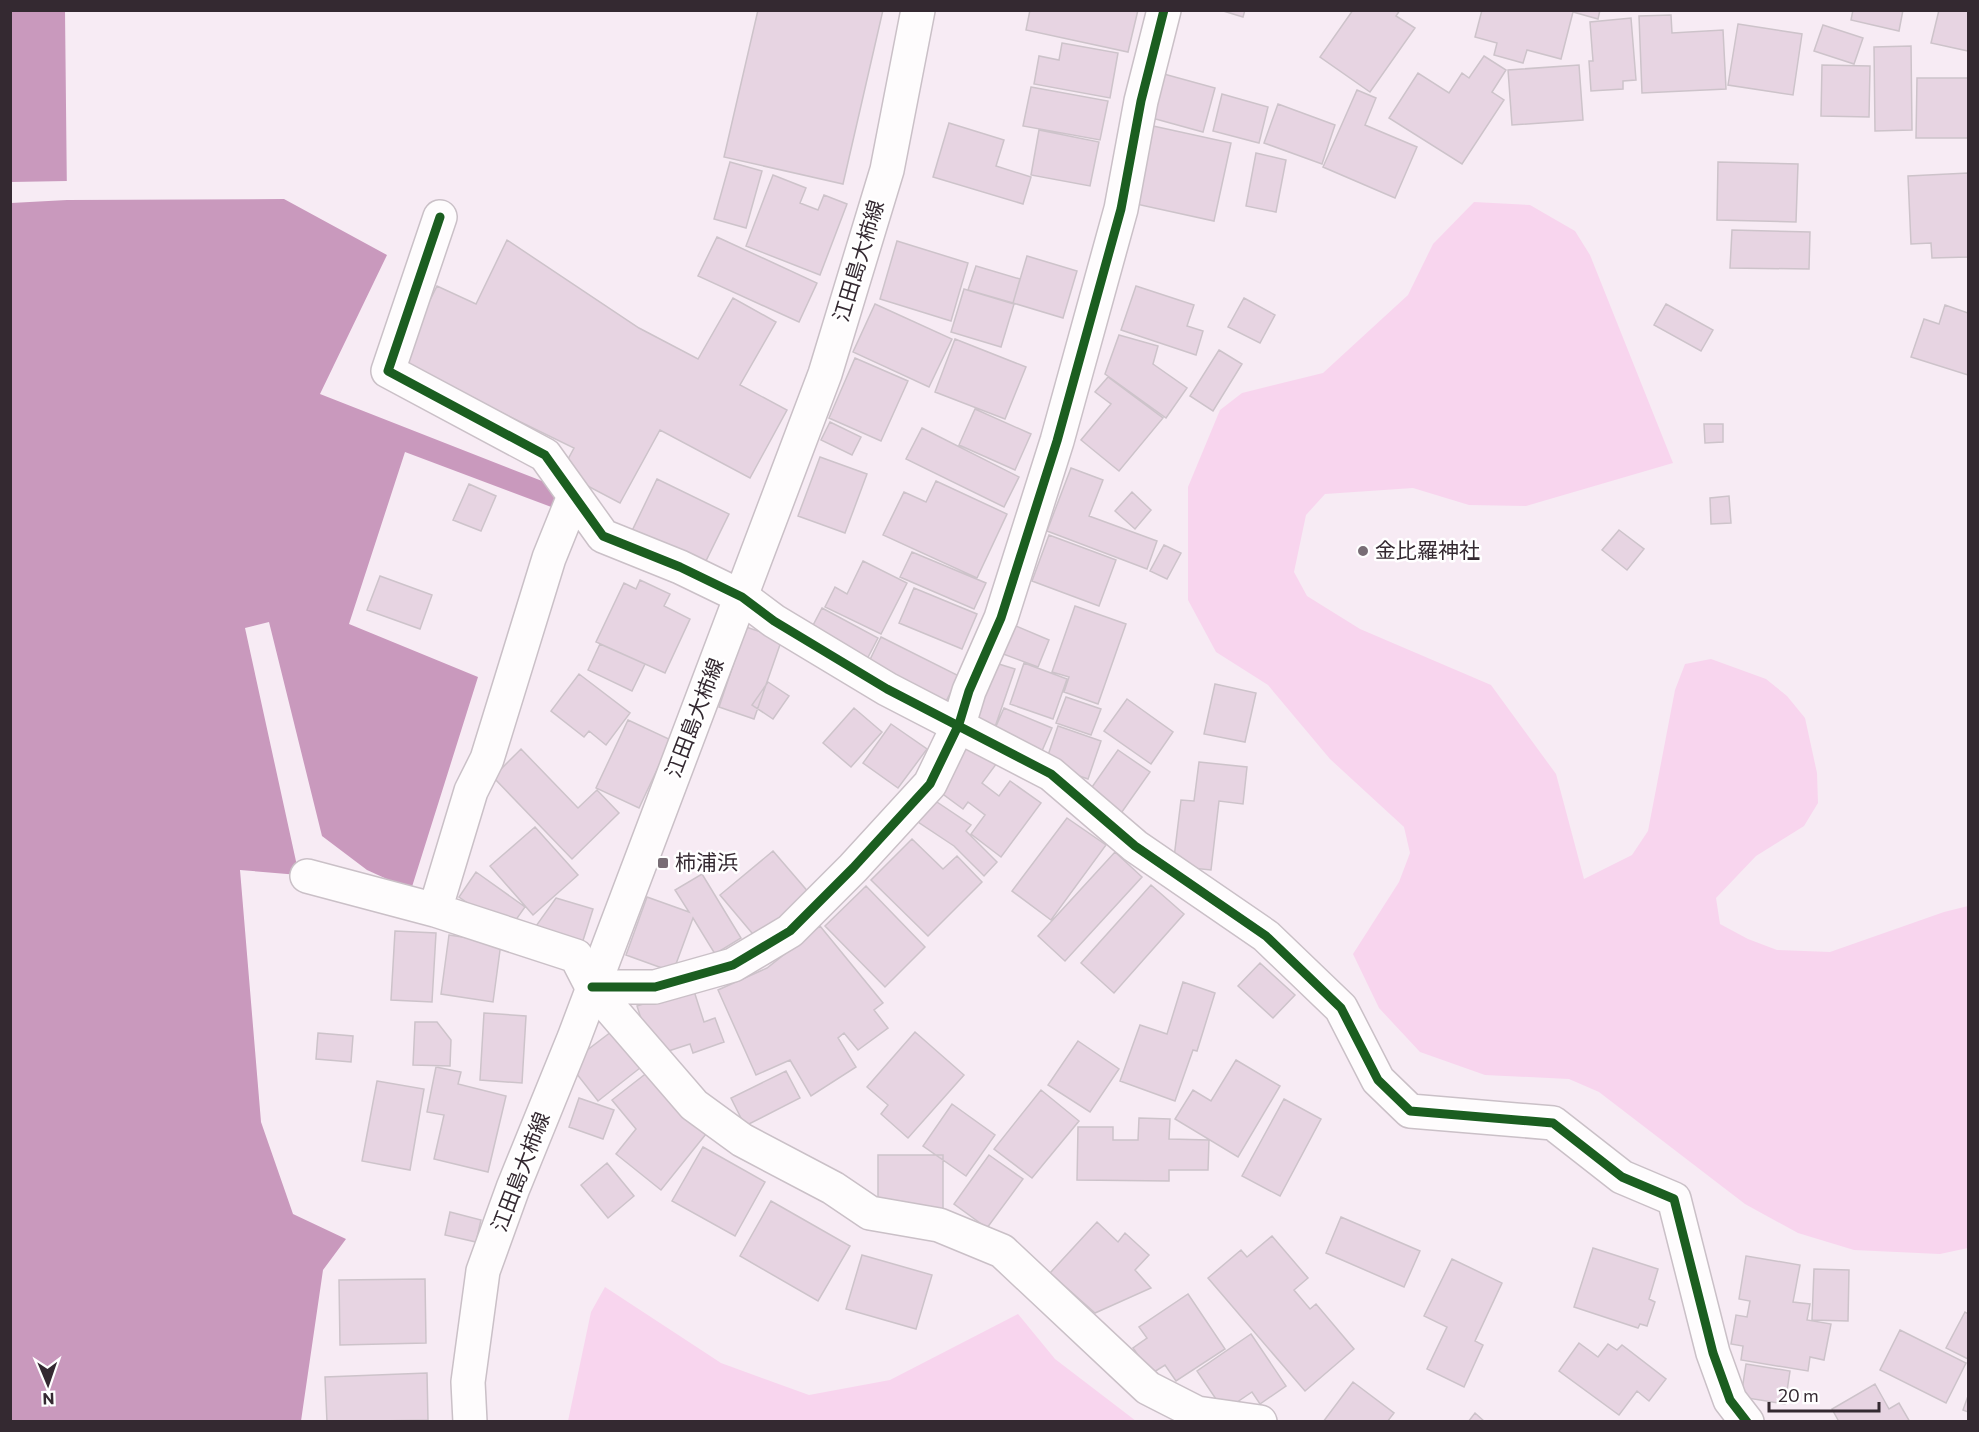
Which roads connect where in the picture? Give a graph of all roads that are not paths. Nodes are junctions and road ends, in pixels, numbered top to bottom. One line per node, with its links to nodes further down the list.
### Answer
1 (918, 10): 5 (street, 江田島大柿線)
2 (1164, 10): 6 (street)
3 (440, 217): 4 (street)
4 (574, 496): 5 (street); 8 (street)
5 (742, 597): 6 (street); 9 (street, 江田島大柿線)
6 (959, 724): 9 (street); 12 (street)
7 (307, 876): 8 (street)
8 (435, 910): 9 (street)
9 (592, 987): 10 (street, 江田島大柿線); 11 (street)
10 (470, 1422)
11 (1260, 1422)
12 (1747, 1422)

